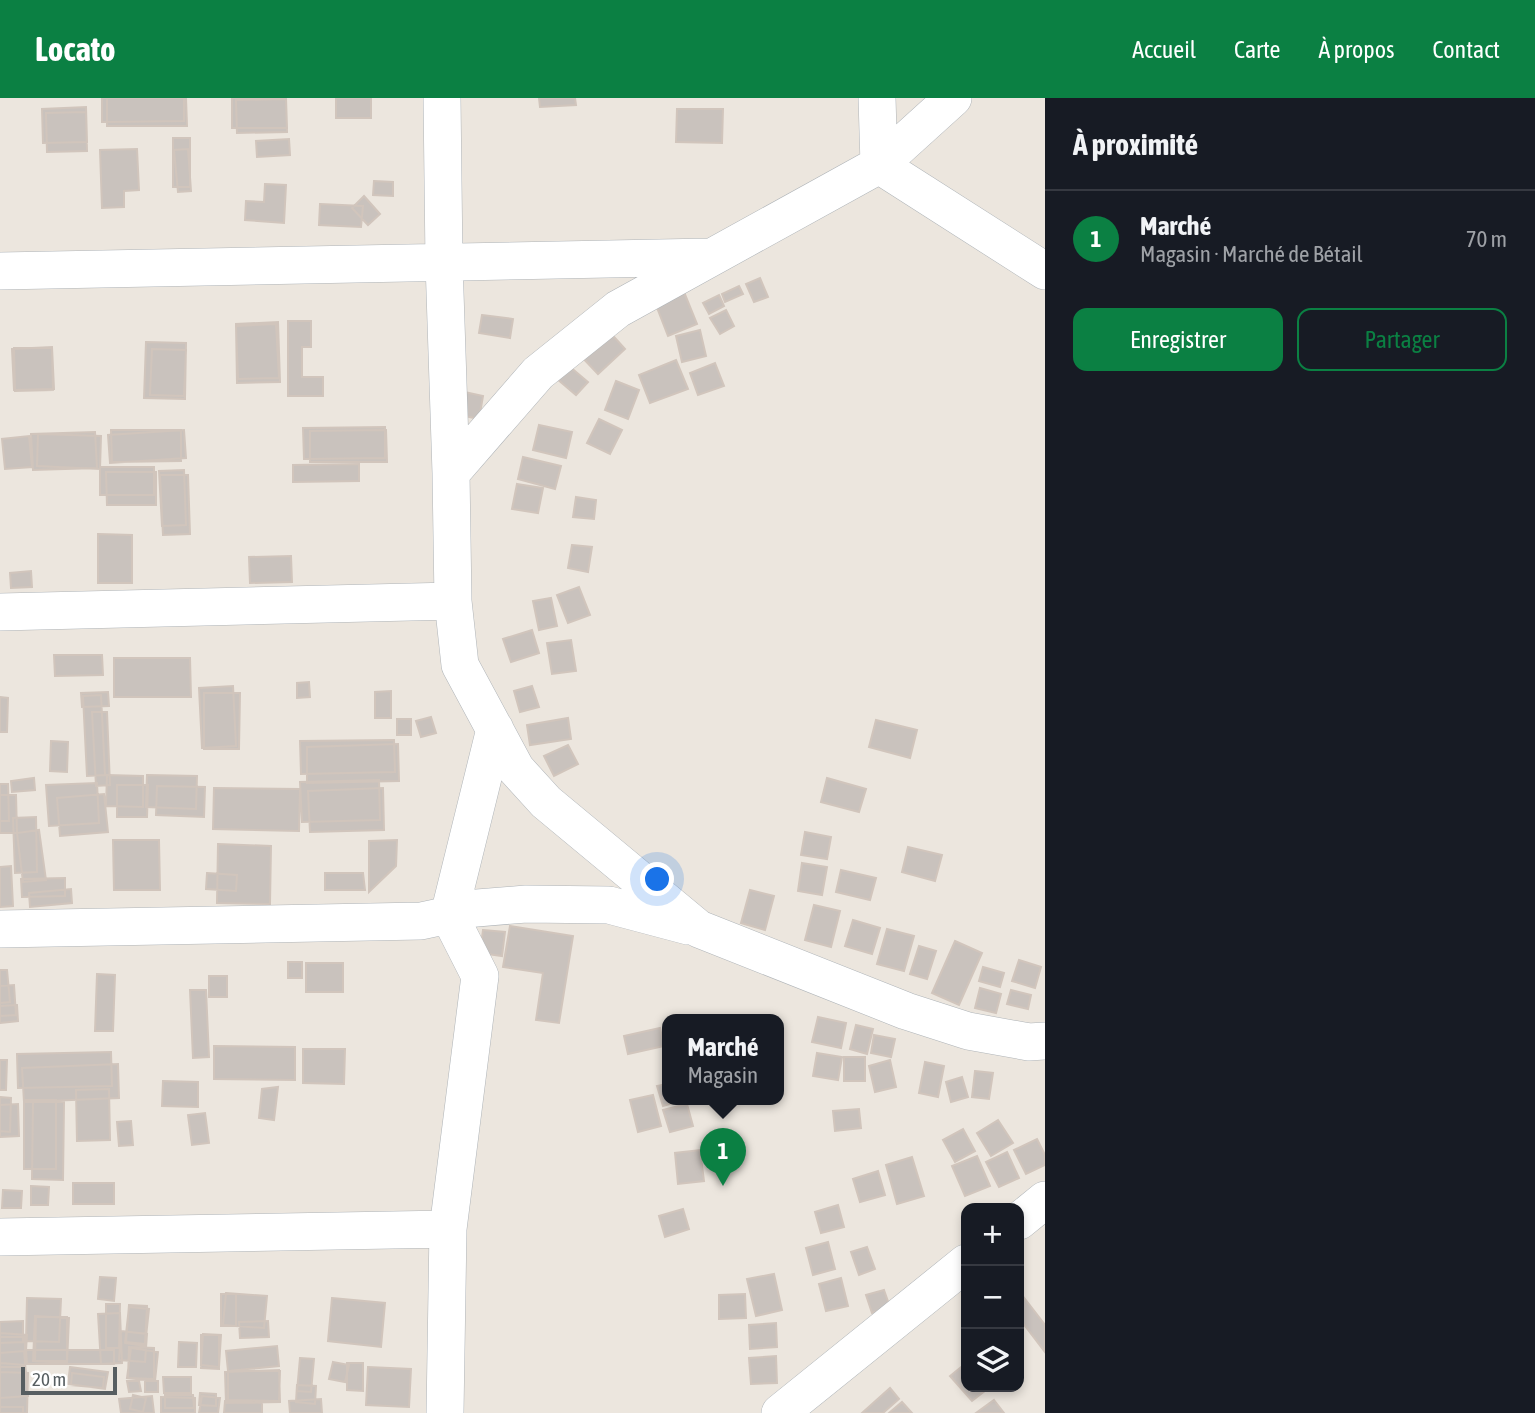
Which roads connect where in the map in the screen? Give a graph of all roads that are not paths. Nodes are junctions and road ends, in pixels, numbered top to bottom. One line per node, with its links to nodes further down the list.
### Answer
1 (442, 98): 6 (street)
2 (877, 98): 4 (street)
3 (953, 98): 4 (street)
4 (880, 165): 5 (street); 8 (street)
5 (713, 257): 6 (street); 9 (street)
6 (444, 262): 7 (street); 9 (street)
7 (0, 271)
8 (1045, 271)
9 (451, 473): 10 (street)
10 (453, 601): 11 (street); 12 (street)
11 (0, 612)
12 (495, 729): 13 (street); 15 (street)
13 (449, 915): 14 (street); 15 (street); 19 (street)
14 (0, 929)
15 (699, 929): 16 (street)
16 (1045, 1041)
17 (1045, 1200): 18 (street)
18 (1024, 1217)
19 (448, 1229): 20 (street); 22 (street)
20 (0, 1237)
21 (962, 1266): 23 (street)
22 (445, 1413)
23 (780, 1413)

